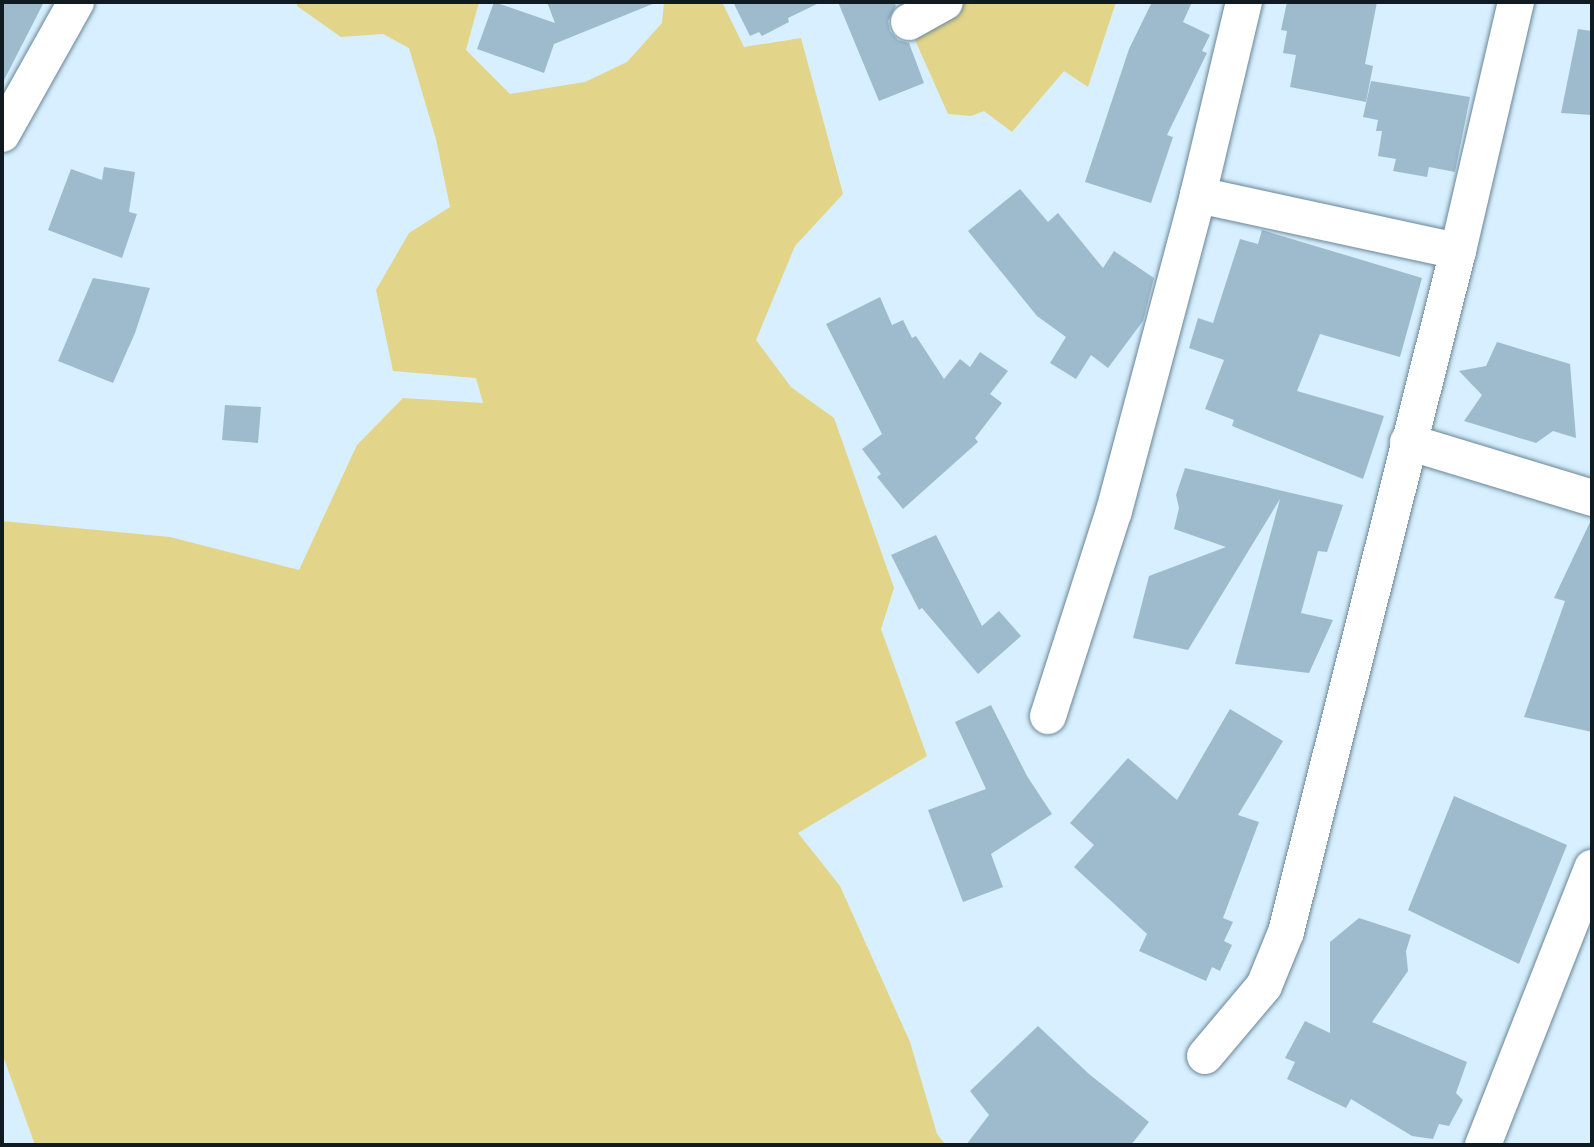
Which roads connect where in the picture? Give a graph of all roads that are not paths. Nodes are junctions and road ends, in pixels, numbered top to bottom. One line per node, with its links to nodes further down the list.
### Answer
1 (76, 2): 6 (street)
2 (945, 2): 5 (street)
3 (1244, 2): 7 (street)
4 (1516, 2): 8 (street)
5 (909, 22)
6 (2, 134)
7 (1198, 195): 8 (street); 11 (street)
8 (1458, 251): 9 (street)
9 (1408, 442): 10 (street); 13 (street)
10 (1592, 498)
11 (1048, 716)
12 (1592, 868): 14 (street)
13 (1205, 1056)
14 (1483, 1145)

